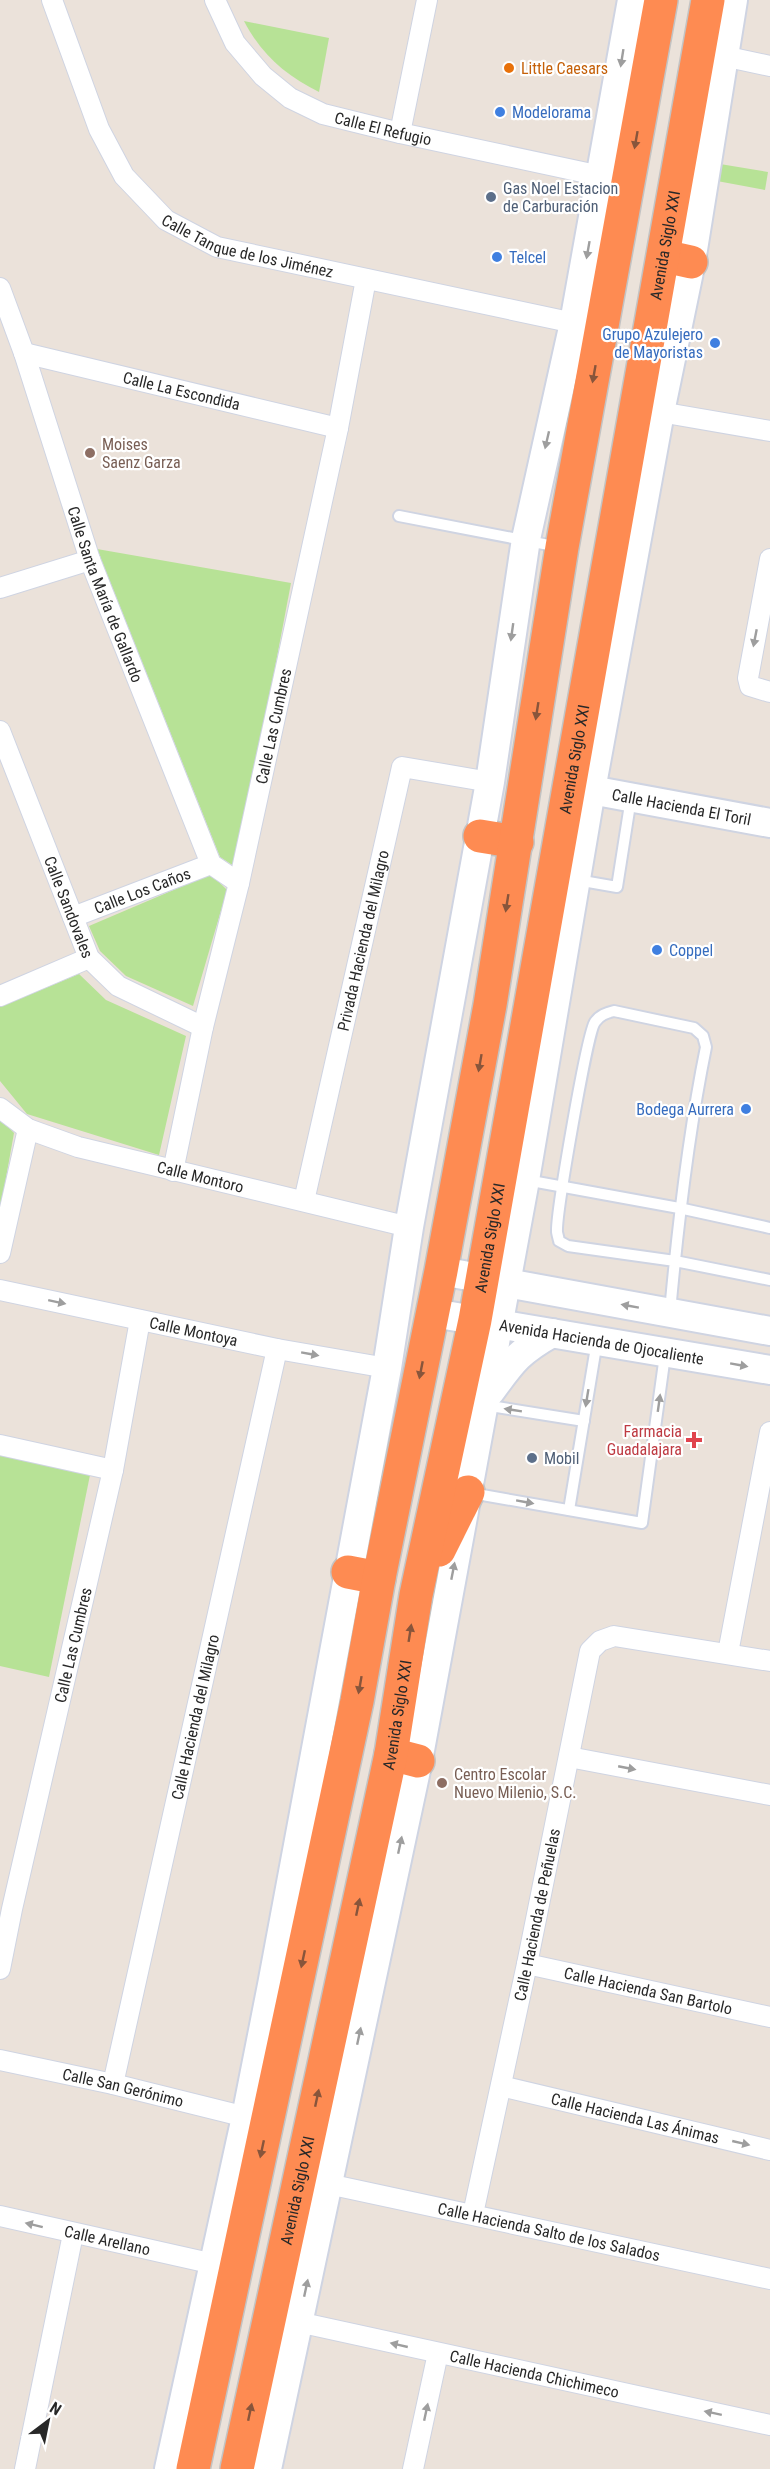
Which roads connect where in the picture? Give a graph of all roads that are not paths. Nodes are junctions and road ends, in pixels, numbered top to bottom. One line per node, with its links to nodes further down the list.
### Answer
1 (52, 0): 14 (street, Calle Tanque de los Jiménez)
2 (215, 0): 11 (street, Calle El Refugio)
3 (427, 0): 11 (street)
4 (632, 0): 10 (street, one-way to 10)
5 (661, 0): 10 (highway)
6 (708, 0): 8 (highway, Avenida Siglo XXI)
7 (733, 0): 8 (street, Avenida Siglo XXI)
8 (712, 53): 9 (street); 13 (highway, Avenida Siglo XXI)
9 (770, 66)
10 (629, 100): 12 (street); 23 (highway, one-way to 23)
11 (400, 133): 12 (street, Calle El Refugio)
12 (601, 176): 16 (street, one-way to 16)
13 (677, 259): 18 (street, Avenida Siglo XXI); 56 (highway, Avenida Siglo XXI)
14 (366, 279): 16 (street, Calle Tanque de los Jiménez); 19 (street, Calle Las Cumbres)
15 (0, 288): 17 (street, Calle Santa María de Gallardo)
16 (574, 323): 22 (street, one-way to 22)
17 (24, 353): 19 (street, Calle La Escondida); 24 (street, Calle Santa María de Gallardo)
18 (660, 412): 20 (street); 30 (street, Avenida Siglo XXI)
19 (338, 428): 37 (street, Calle Las Cumbres)
20 (770, 431)
21 (399, 516): 22 (lane)
22 (526, 539): 23 (lane); 29 (street, one-way to 29)
23 (562, 547): 34 (highway, one-way to 34)
24 (90, 560): 26 (street); 35 (street, Calle Santa María de Gallardo)
25 (770, 560): 27 (street, one-way to 27)
26 (0, 588)
27 (770, 692)
28 (0, 731): 38 (street, Calle Sandovales)
29 (490, 782): 33 (street); 47 (street, Privada Hacienda del Milagro)
30 (591, 790): 31 (street, Calle Hacienda El Toril); 36 (street, Avenida Siglo XXI)
31 (631, 798): 32 (street, Calle Hacienda El Toril); 36 (lane)
32 (770, 823)
33 (480, 836): 34 (highway); 49 (street)
34 (517, 842): 54 (highway, one-way to 54)
35 (211, 864): 37 (street); 38 (street, Calle Los Caños)
36 (576, 880): 45 (street, Avenida Siglo XXI)
37 (239, 883): 41 (street, Calle Las Cumbres)
38 (73, 917): 39 (street, Calle Sandovales)
39 (89, 958): 40 (street); 41 (street, Calle Sandovales)
40 (0, 996)
41 (203, 1027): 44 (street, Calle Las Cumbres)
42 (0, 1108): 43 (street, Calle Montoro)
43 (28, 1129): 44 (street, Calle Montoro); 52 (street)
44 (173, 1171): 47 (street, Calle Montoro)
45 (525, 1180): 46 (lane); 51 (street, Avenida Siglo XXI)
46 (563, 1188): 48 (lane); 48 (lane); 53 (lane)
47 (304, 1201): 49 (street, Calle Montoro)
48 (679, 1208): 50 (lane); 53 (lane)
49 (409, 1227): 68 (street)
50 (770, 1228)
51 (516, 1231): 56 (street, Avenida Siglo XXI); 58 (street)
52 (0, 1253)
53 (675, 1262): 55 (lane); 59 (lane)
54 (441, 1271): 56 (street); 60 (highway)
55 (770, 1280)
56 (494, 1281): 58 (street); 62 (highway, Avenida Siglo XXI)
57 (0, 1290): 61 (street, Calle Montoya, one-way to 61)
58 (573, 1296): 59 (street, one-way to 58)
59 (670, 1312): 63 (street)
60 (433, 1313): 62 (street, Avenida Hacienda de Ojocaliente); 79 (highway, one-way to 79)
61 (140, 1320): 66 (street, Calle Montoya); 74 (street, Calle Las Cumbres)
62 (487, 1322): 64 (street, Avenida Hacienda de Ojocaliente); 70 (street, Avenida Siglo XXI); 80 (highway, Avenida Siglo XXI)
63 (770, 1331)
64 (552, 1333): 65 (street, Avenida Hacienda de Ojocaliente); 70 (street)
65 (597, 1341): 67 (street, Avenida Hacienda de Ojocaliente); 71 (lane, one-way to 71)
66 (277, 1349): 68 (street, Calle Montoya, one-way to 68); 92 (street, Calle Hacienda del Milagro)
67 (666, 1353): 69 (street, Avenida Hacienda de Ojocaliente, one-way to 69); 76 (lane, one-way to 67)
68 (387, 1368): 78 (street)
69 (770, 1370)
70 (484, 1402): 71 (lane, one-way to 70); 75 (street, Avenida Siglo XXI)
71 (584, 1421): 76 (lane)
72 (770, 1432): 77 (street)
73 (0, 1445): 74 (street)
74 (113, 1470): 86 (street, Calle Las Cumbres)
75 (468, 1492): 76 (lane, one-way to 76); 80 (highway); 83 (street, Avenida Siglo XXI, one-way to 75)
76 (569, 1510)
77 (762, 1528): 81 (street)
78 (348, 1572): 79 (highway); 89 (street)
79 (379, 1578): 89 (highway, one-way to 89)
80 (416, 1595): 83 (highway, Avenida Siglo XXI, one-way to 80)
81 (728, 1653): 82 (street, Calle Hacienda de Peñuelas); 84 (street, Calle Hacienda de Peñuelas)
82 (770, 1661)
83 (404, 1757): 96 (street, Avenida Siglo XXI, one-way to 83); 108 (highway, Avenida Siglo XXI, one-way to 83)
84 (569, 1757): 85 (street, one-way to 85); 87 (street, Calle Hacienda de Peñuelas)
85 (770, 1795)
86 (6, 1908): 88 (street, Calle Las Cumbres)
87 (527, 1964): 90 (street, Calle Hacienda San Bartolo); 93 (street, Calle Hacienda de Peñuelas)
88 (0, 1969)
89 (284, 1988): 94 (street); 107 (highway, one-way to 107)
90 (770, 2017)
91 (0, 2060): 92 (street, Calle San Gerónimo)
92 (113, 2084): 94 (street, Calle San Gerónimo)
93 (501, 2086): 95 (street, Calle Hacienda Las Ánimas, one-way to 95); 97 (street, Calle Hacienda de Peñuelas)
94 (246, 2117): 100 (street)
95 (770, 2150)
96 (328, 2184): 97 (street, Calle Hacienda Salto de los Salados); 102 (street, Avenida Siglo XXI, one-way to 96)
97 (472, 2214): 101 (street, Calle Hacienda Salto de los Salados)
98 (0, 2216): 99 (street, Calle Arellano, one-way to 98)
99 (73, 2234): 100 (street, Calle Arellano); 105 (street)
100 (214, 2264): 106 (street)
101 (770, 2279)
102 (298, 2322): 103 (street, Calle Hacienda Chichimeco, one-way to 102); 109 (street, Avenida Siglo XXI)
103 (438, 2353): 104 (street, Calle Hacienda Chichimeco, one-way to 103); 110 (street, one-way to 103)
104 (770, 2425)
105 (25, 2469)
106 (169, 2469)
107 (193, 2469)
108 (237, 2469)
109 (267, 2469)
110 (413, 2469)

